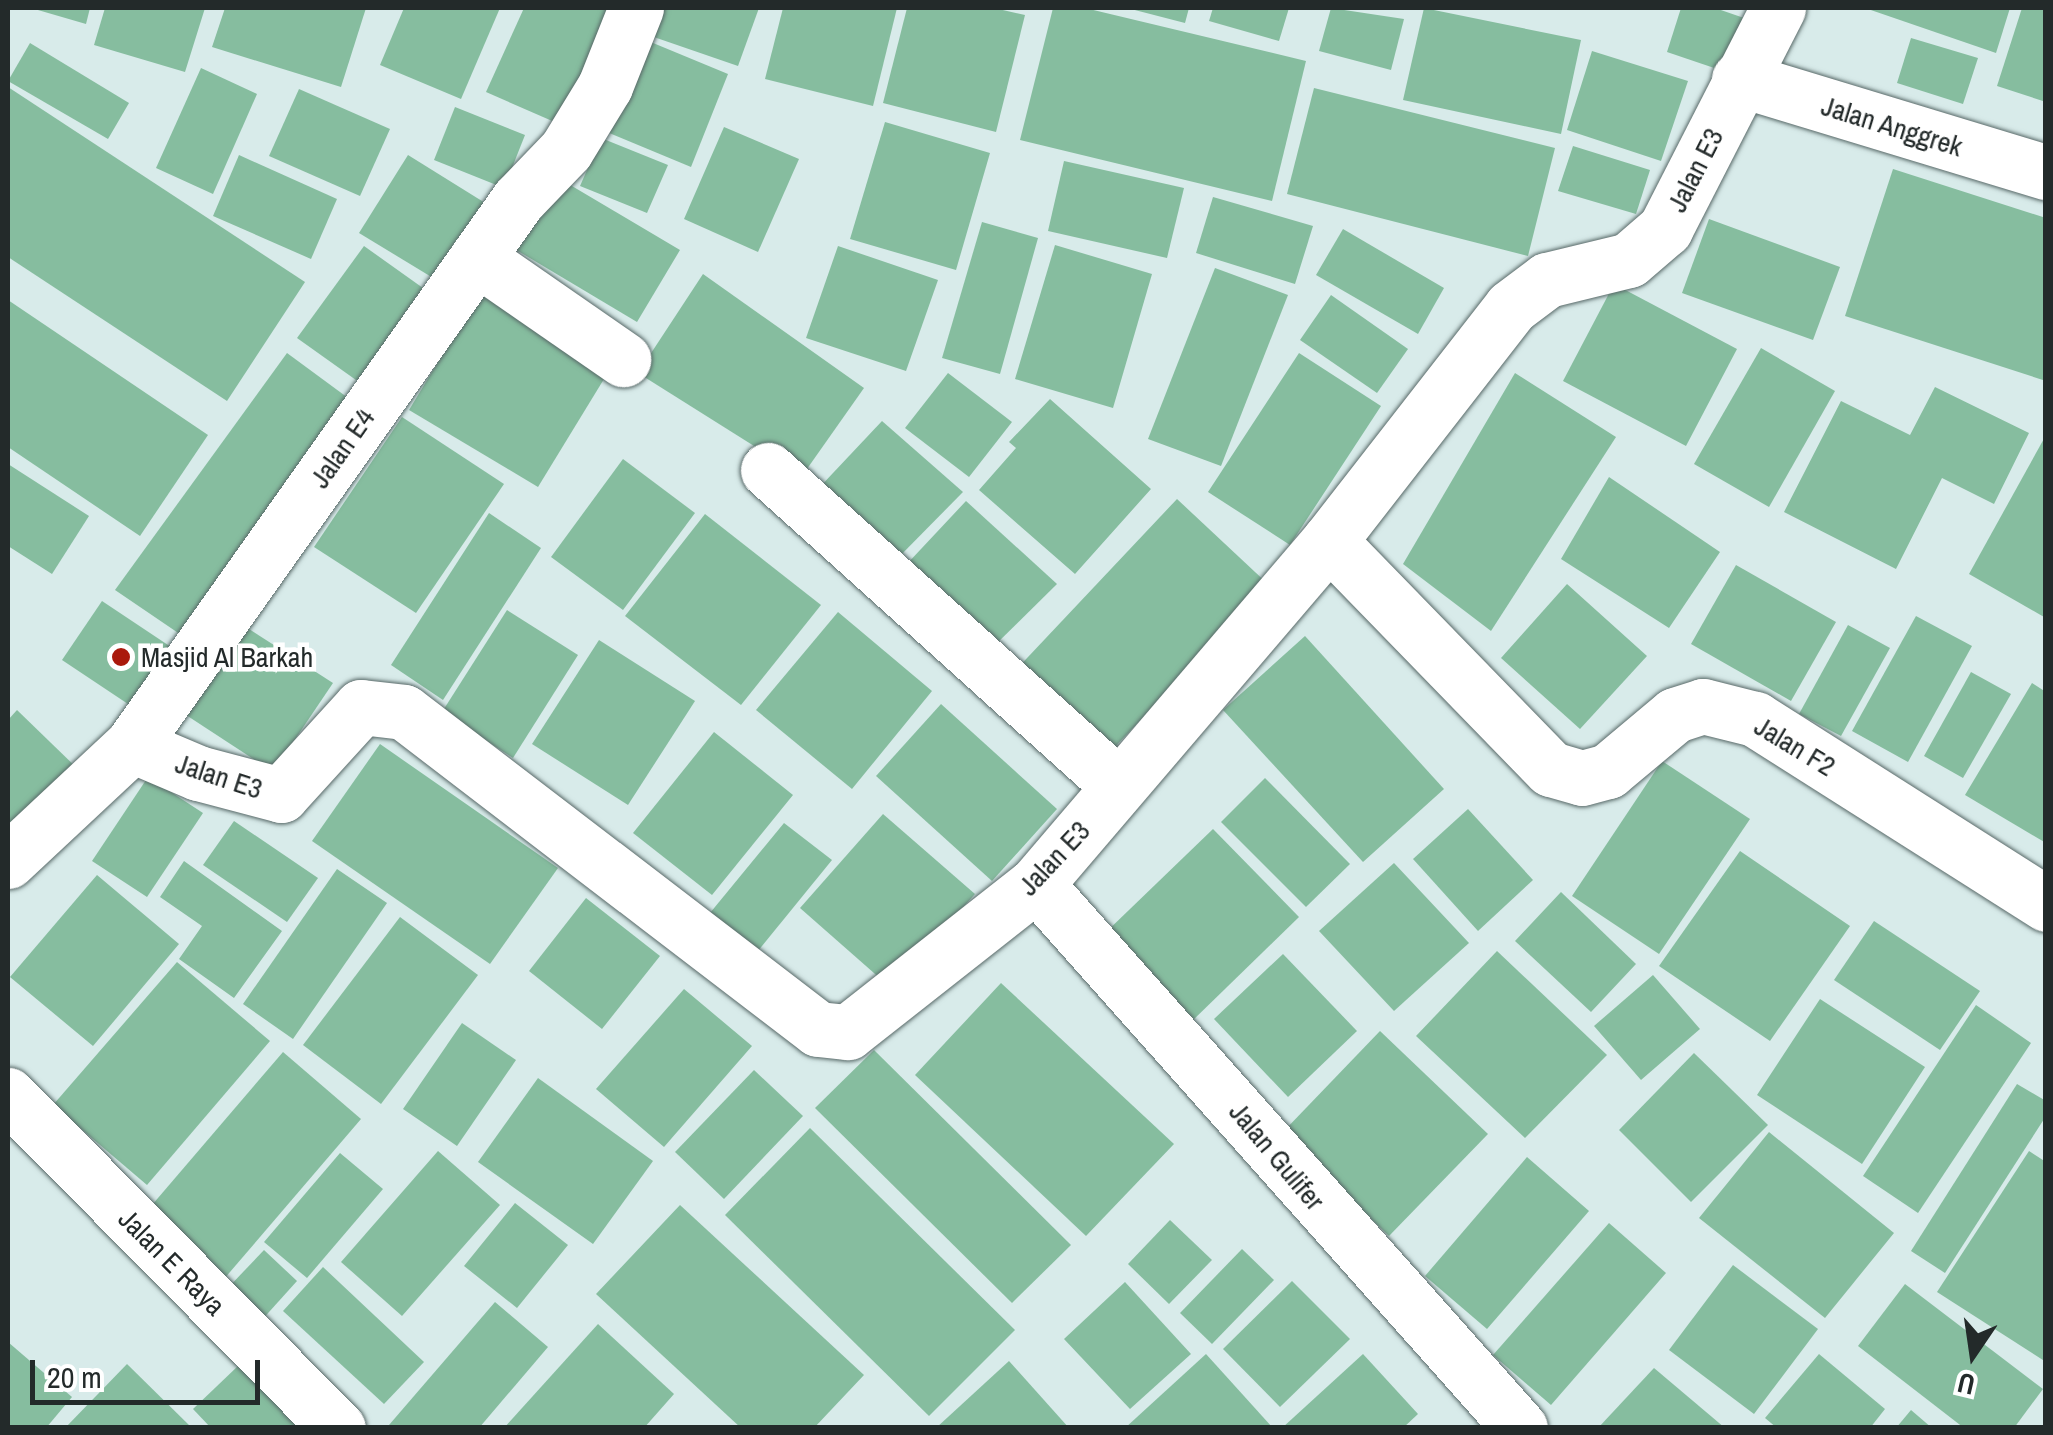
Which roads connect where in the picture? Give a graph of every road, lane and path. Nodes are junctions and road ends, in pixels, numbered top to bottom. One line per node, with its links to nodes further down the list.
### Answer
1 (636, 8): 5 (street, Jalan E4)
2 (1761, 12): 3 (street, Jalan E3)
3 (1739, 79): 4 (street, Jalan Anggrek); 8 (street, Jalan E3)
4 (2046, 172)
5 (477, 258): 6 (street); 9 (street, Jalan E4)
6 (623, 360)
7 (768, 470): 10 (street)
8 (1329, 541): 10 (street, Jalan E3); 13 (street, Jalan F2)
9 (132, 744): 11 (street, Jalan E4); 12 (street, Jalan E3)
10 (1119, 786): 12 (street, Jalan E3)
11 (8, 861)
12 (1036, 884): 16 (street, Jalan Gulifer)
13 (2046, 904)
14 (8, 1095): 15 (street, Jalan E Raya)
15 (338, 1428)
16 (1520, 1428)

